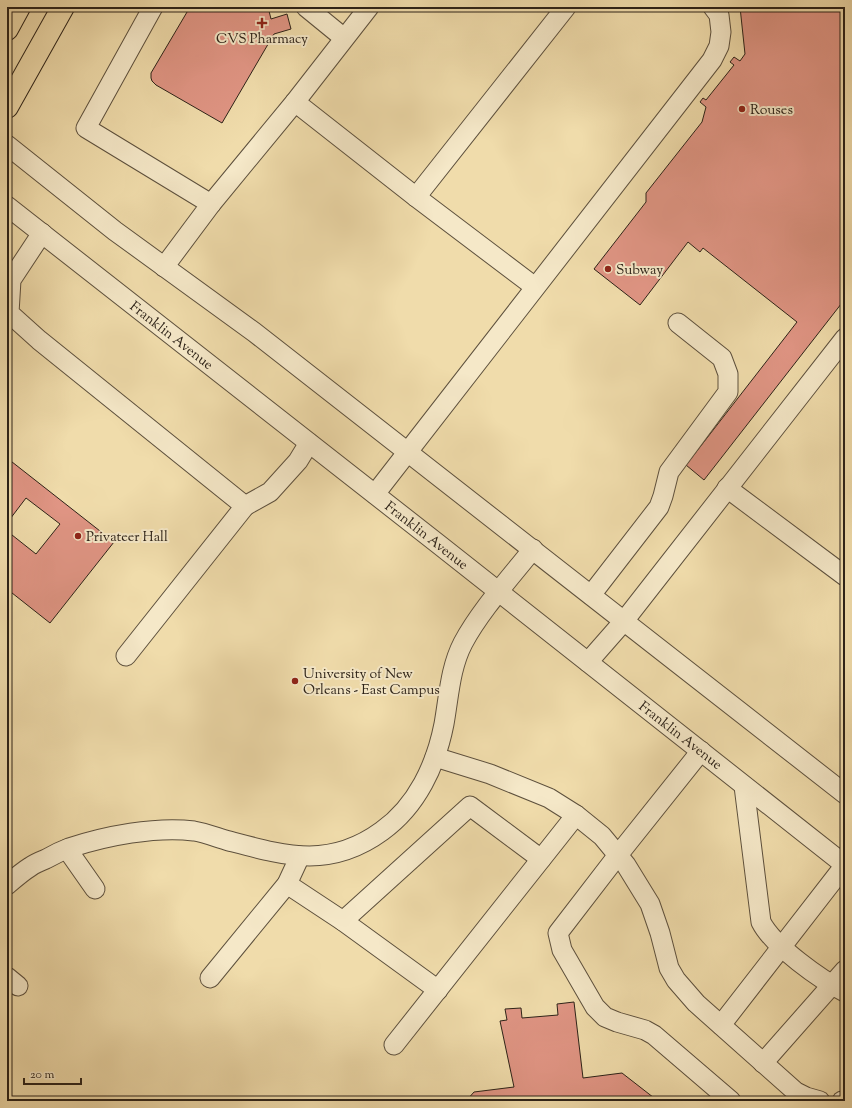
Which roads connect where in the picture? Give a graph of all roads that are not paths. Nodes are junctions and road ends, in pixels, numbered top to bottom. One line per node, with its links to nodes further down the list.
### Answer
1 (19, 7): 8 (main road)
2 (63, 7): 11 (main road)
3 (153, 7): 14 (street)
4 (306, 7): 9 (street)
5 (566, 7): 13 (street)
6 (713, 7): 18 (street)
7 (366, 9): 9 (street)
8 (7, 29)
9 (344, 38): 10 (street)
10 (295, 102): 13 (street); 14 (street)
11 (7, 108)
12 (7, 145): 17 (street)
13 (416, 197): 18 (street)
14 (211, 204): 17 (street)
15 (7, 206): 16 (street, Franklin Avenue)
16 (42, 233): 21 (street, Franklin Avenue); 25 (street)
17 (164, 267): 22 (street)
18 (535, 287): 22 (street)
19 (678, 323): 29 (street)
20 (845, 338): 23 (street)
21 (309, 443): 24 (street, Franklin Avenue); 25 (street)
22 (408, 452): 24 (street); 26 (street)
23 (727, 488): 27 (street); 30 (street)
24 (375, 494): 28 (street, Franklin Avenue)
25 (245, 506): 31 (street)
26 (533, 550): 28 (street); 29 (street)
27 (845, 576)
28 (499, 592): 32 (street, Franklin Avenue); 34 (street)
29 (591, 595): 30 (street)
30 (624, 621): 32 (street); 36 (street)
31 (126, 656)
32 (588, 662): 33 (street, Franklin Avenue)
33 (701, 751): 35 (street, Franklin Avenue); 39 (street)
34 (435, 757): 37 (street); 40 (street)
35 (744, 786): 42 (street, Franklin Avenue); 47 (street)
36 (845, 794)
37 (576, 815): 39 (street); 41 (street)
38 (67, 849): 40 (street); 44 (street); 45 (street)
39 (618, 855): 52 (street); 55 (street)
40 (300, 856): 43 (street)
41 (541, 859): 46 (street); 51 (street)
42 (845, 865): 47 (street)
43 (287, 884): 46 (street); 49 (street)
44 (7, 885)
45 (95, 889)
46 (343, 921): 51 (street)
47 (781, 947): 50 (street); 52 (street)
48 (845, 970): 50 (street)
49 (210, 978)
50 (838, 989): 54 (street)
51 (438, 990): 53 (street)
52 (720, 1025): 54 (street)
53 (394, 1044)
54 (763, 1063): 56 (street)
55 (731, 1101)
56 (820, 1101)
57 (842, 1101): 58 (street)
58 (845, 1101)

